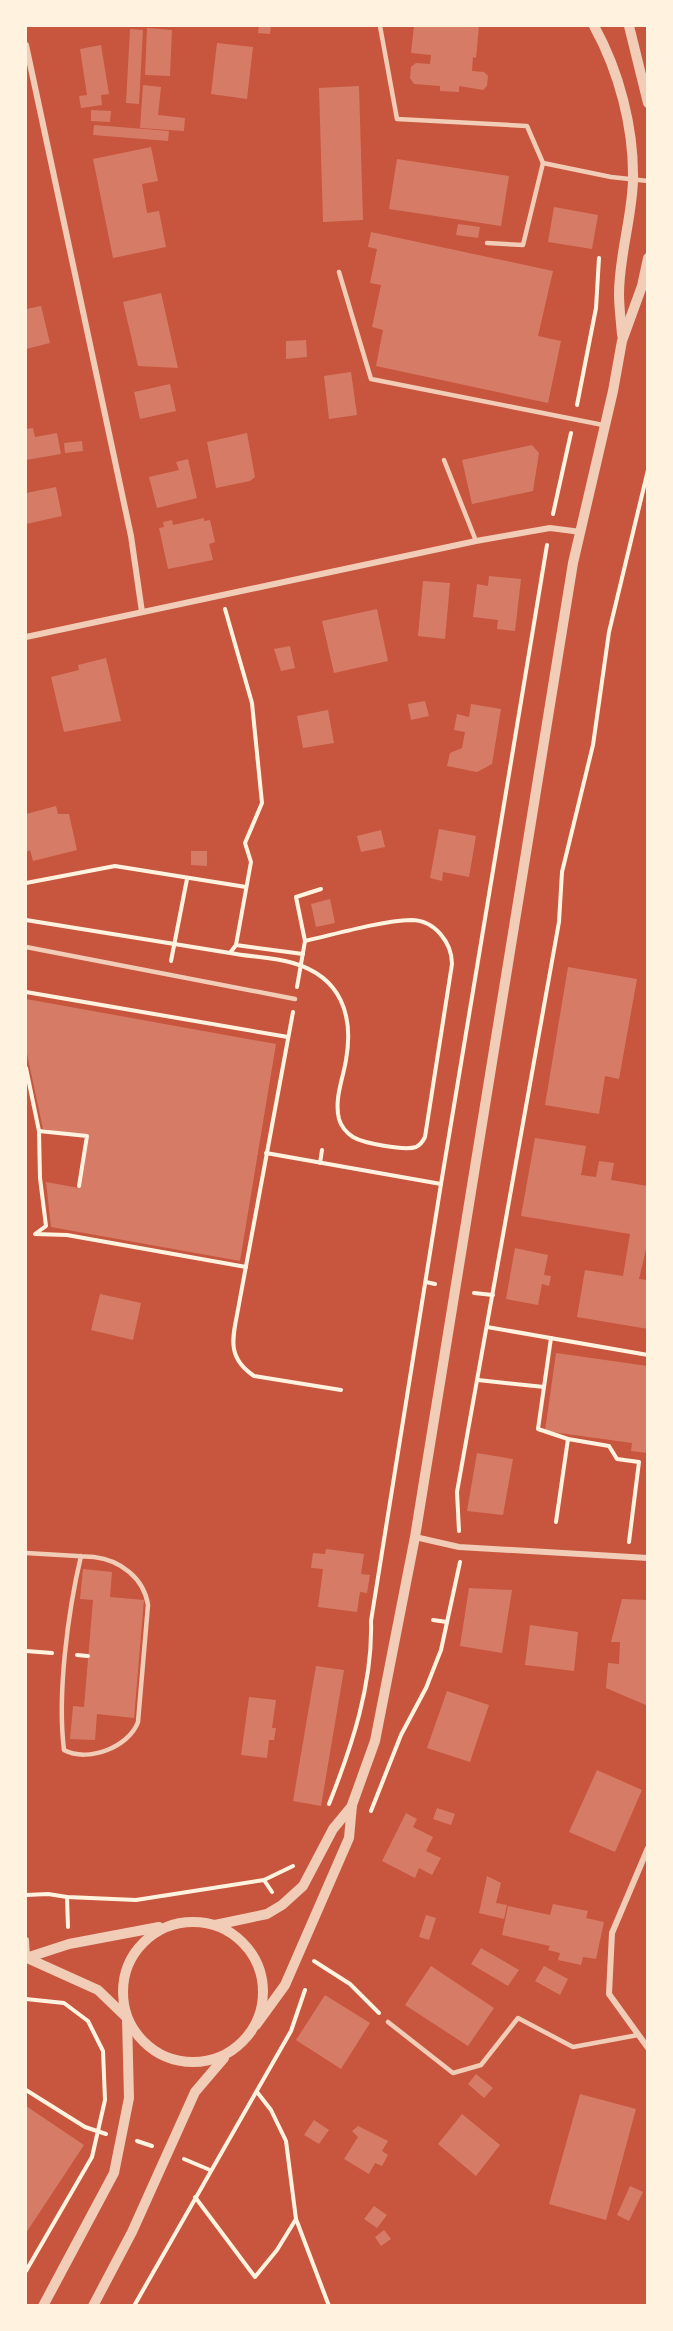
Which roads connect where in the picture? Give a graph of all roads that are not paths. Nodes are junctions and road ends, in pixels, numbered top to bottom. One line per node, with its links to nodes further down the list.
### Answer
1 (380, 26): 8 (lane)
2 (594, 26): 9 (street)
3 (621, 26): 6 (street)
4 (629, 26): 6 (street)
5 (26, 45): 19 (street)
6 (632, 45): 7 (street)
7 (648, 103)
8 (543, 164): 9 (lane); 11 (lane)
9 (633, 179): 10 (lane); 14 (street)
10 (648, 181)
11 (487, 243)
12 (648, 258): 14 (street)
13 (339, 272): 15 (lane)
14 (622, 341): 15 (street)
15 (605, 425): 17 (street)
16 (444, 459): 18 (lane)
17 (582, 532): 18 (street); 23 (street)
18 (476, 542): 19 (street)
19 (142, 612): 20 (street)
20 (26, 637)
21 (26, 947): 22 (lane)
22 (295, 999)
23 (414, 1538): 26 (street); 27 (street)
24 (26, 1553): 25 (lane)
25 (81, 1556): 25 (lane)
26 (648, 1558)
27 (352, 1805): 29 (street); 35 (street)
28 (648, 1848): 36 (street)
29 (215, 1925): 30 (street); 35 (street)
30 (169, 1926): 32 (street); 33 (street)
31 (26, 1940): 32 (street)
32 (26, 1958): 33 (street)
33 (128, 2019): 38 (street); 39 (street)
34 (388, 2022): 36 (lane)
35 (256, 2025): 38 (street)
36 (638, 2035): 37 (street)
37 (648, 2048)
38 (226, 2055): 40 (street)
39 (43, 2306)
40 (93, 2306)

